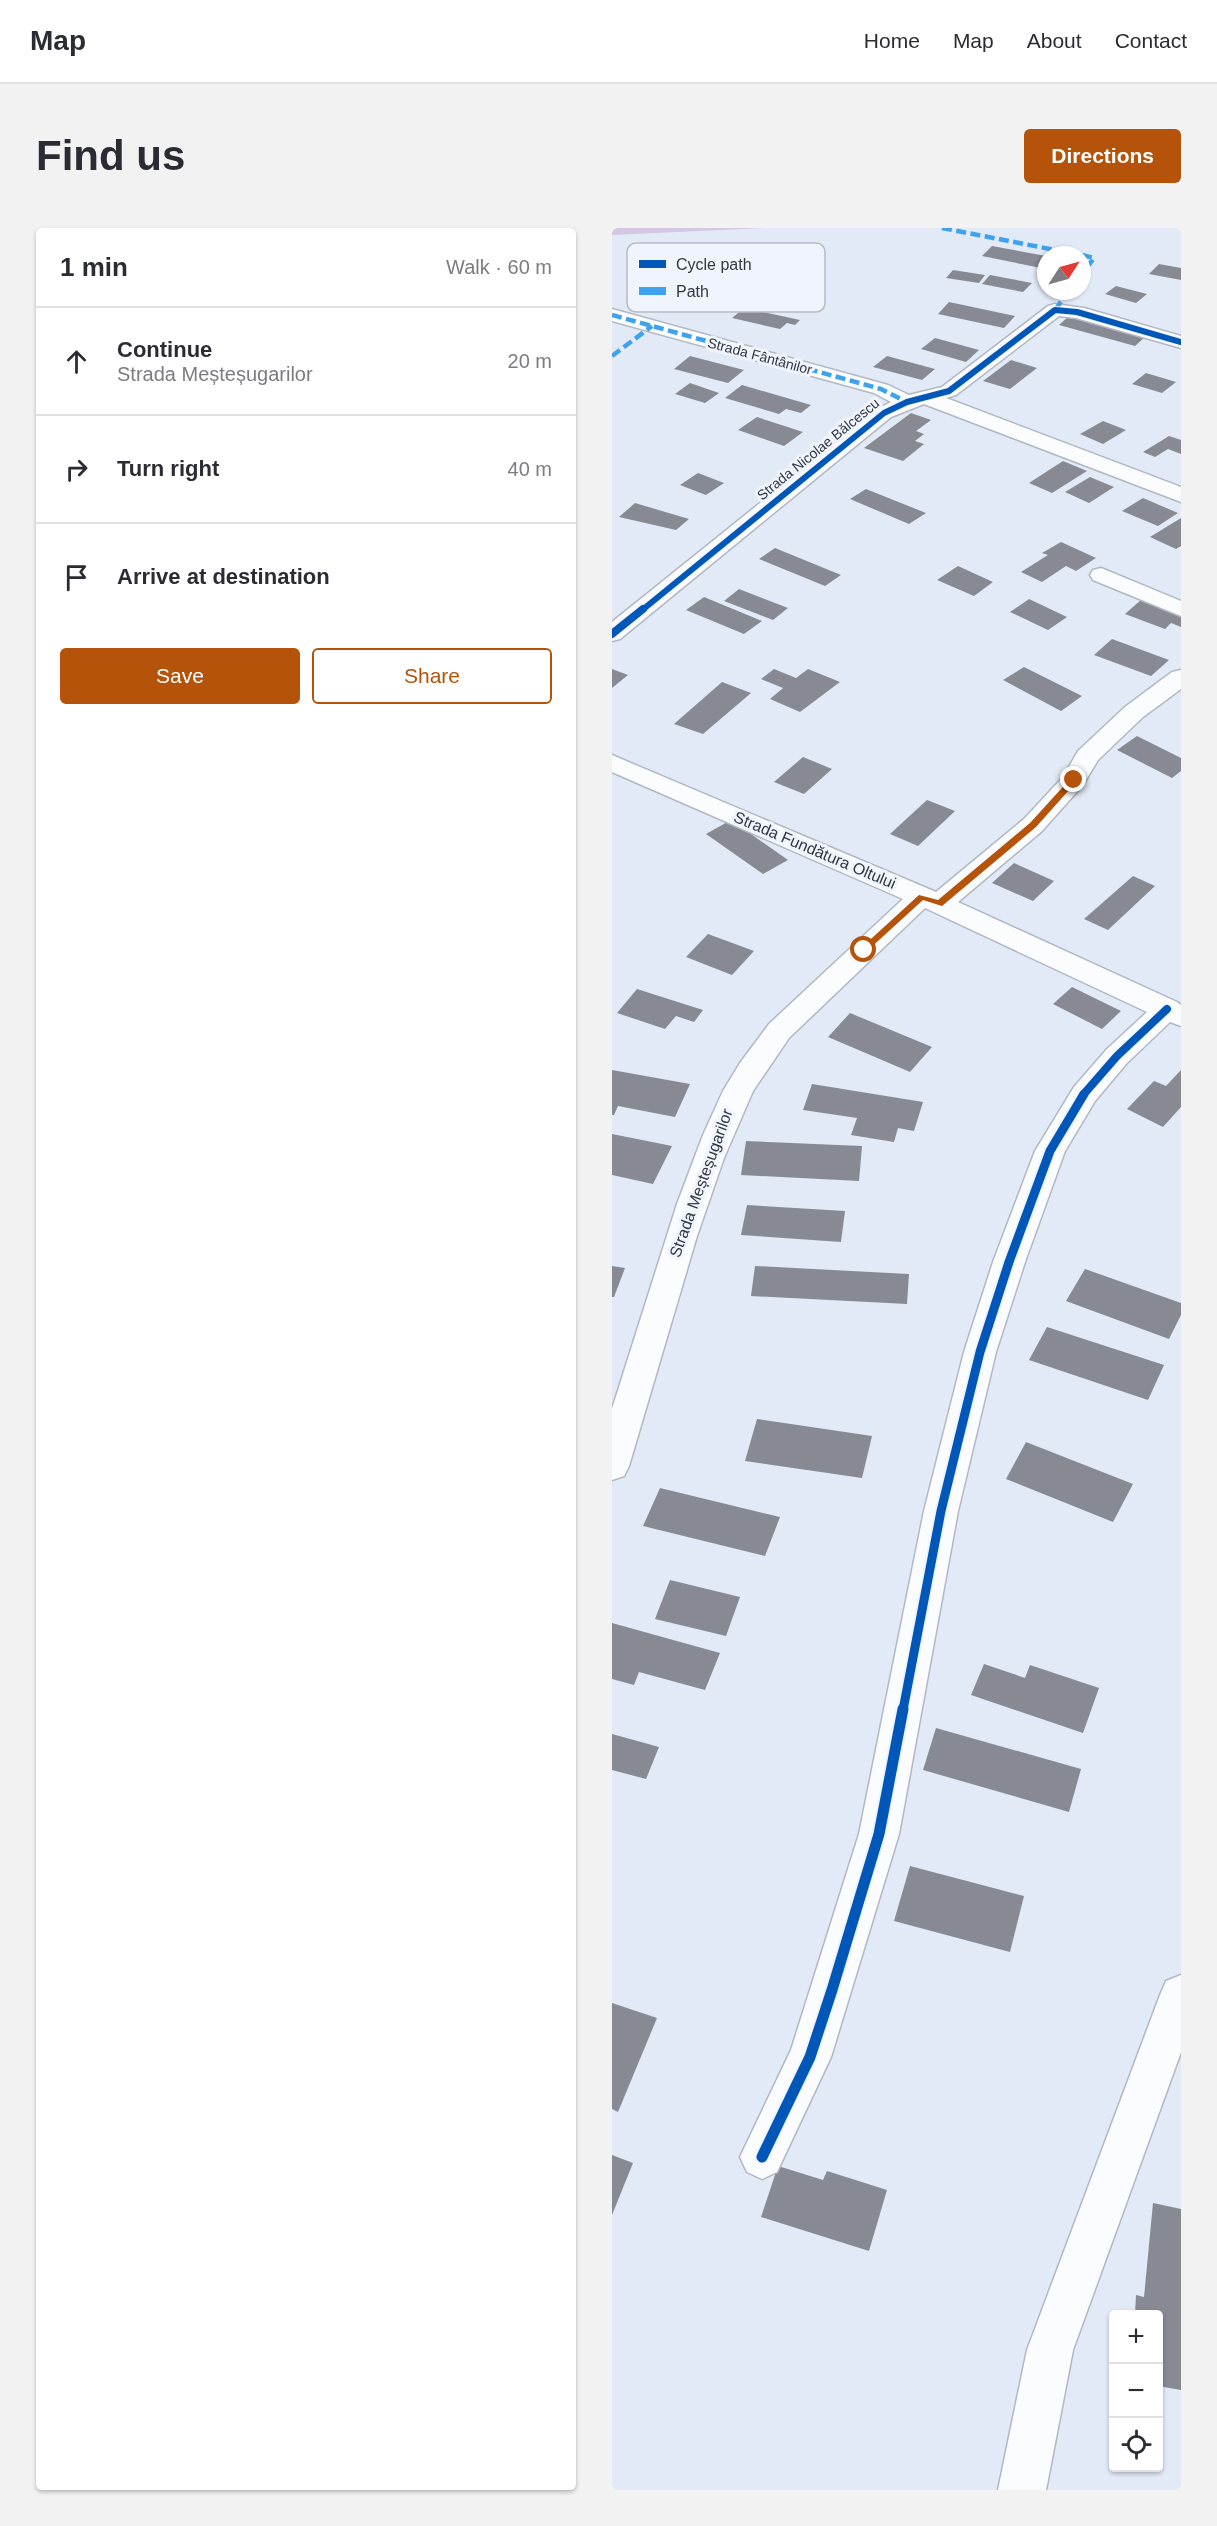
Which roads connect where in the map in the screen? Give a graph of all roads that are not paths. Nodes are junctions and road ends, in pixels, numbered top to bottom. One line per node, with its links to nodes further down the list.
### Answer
1 (612, 315): 3 (street, Strada Fântânilor)
2 (1181, 342): 3 (street, Strada Nicolae Bălcescu)
3 (917, 400): 4 (street, Strada Fântânilor); 7 (street, Strada Nicolae Bălcescu)
4 (1181, 495)
5 (1101, 575): 6 (street)
6 (1181, 609)
7 (612, 634)
8 (1181, 677): 10 (street, Strada Meșteșugarilor)
9 (612, 763): 10 (street, Strada Fundătura Oltului)
10 (930, 900): 11 (street, Strada Fundătura Oltului); 12 (street, Strada Meșteșugarilor)
11 (1174, 1012): 14 (street)
12 (612, 1466)
13 (1181, 1995): 15 (street)
14 (762, 2157)
15 (1022, 2490)

